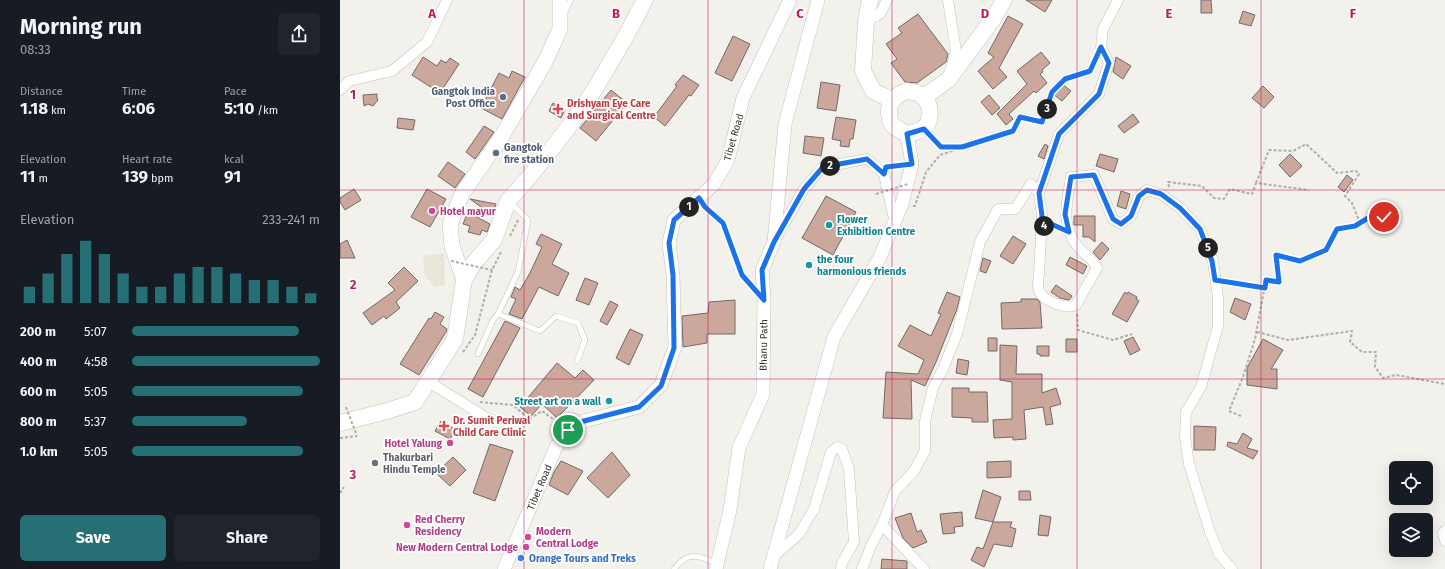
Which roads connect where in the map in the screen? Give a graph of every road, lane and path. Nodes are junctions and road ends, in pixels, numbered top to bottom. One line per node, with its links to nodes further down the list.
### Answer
1 (447, 0): 16 (street)
2 (560, 0): 13 (main road)
3 (571, 0): 13 (lane)
4 (645, 0): 31 (main road)
5 (790, 0): 30 (street, Tibet Road)
6 (818, 0): 38 (street, Bhanu Path)
7 (870, 0): 12 (main road)
8 (887, 0): 12 (street)
9 (948, 0): 15 (street)
10 (1004, 0): 15 (main road)
11 (1118, 0): 14 (street)
12 (866, 21): 18 (main road)
13 (560, 24): 42 (main road)
14 (1101, 47): 21 (path); 27 (street)
15 (948, 80): 17 (main road)
16 (340, 90)
17 (924, 97): 18 (main road); 19 (main road)
18 (892, 100): 20 (main road)
19 (924, 129): 20 (main road); 21 (path)
20 (907, 134): 22 (street)
21 (962, 147): 32 (path)
22 (912, 164): 23 (path); 25 (street)
23 (884, 174): 35 (street); 38 (street)
24 (1256, 183): 26 (path); 29 (path); 36 (path)
25 (908, 184): 28 (path, bridge); 32 (street)
26 (1310, 190)
27 (1039, 193): 46 (street); 64 (street)
28 (876, 194)
29 (1161, 194): 43 (street); 46 (street)
30 (699, 198): 45 (path); 60 (street, Tibet Road)
31 (508, 201): 34 (lane); 42 (main road)
32 (902, 204): 35 (street)
33 (1390, 207): 36 (path)
34 (522, 214): 37 (path); 47 (lane)
35 (895, 223): 67 (street)
36 (1360, 223): 44 (path)
37 (507, 242)
38 (774, 242): 45 (street, Bhanu Path)
39 (503, 249): 41 (path)
40 (451, 261): 41 (path, bridge)
41 (492, 270): 50 (path)
42 (464, 280): 53 (main road)
43 (1215, 280): 44 (path); 75 (street)
44 (1265, 288): 48 (path)
45 (764, 300): 68 (street, Bhanu Path)
46 (1076, 305): 49 (path)
47 (498, 314): 51 (lane); 52 (lane)
48 (1257, 332): 54 (path); 57 (path)
49 (1132, 334)
50 (462, 354)
51 (478, 354)
52 (577, 361)
53 (429, 382): 58 (street); 59 (main road)
54 (1445, 384)
55 (475, 398): 60 (path)
56 (346, 408): 61 (path, bridge)
57 (1241, 416)
58 (490, 420)
59 (340, 423)
60 (568, 430): 69 (street, Tibet Road)
61 (340, 438)
62 (344, 487): 63 (path)
63 (340, 493)
64 (882, 525): 73 (street); 74 (street)
65 (1445, 531): 66 (street)
66 (1445, 541)
67 (774, 556): 71 (street); 72 (street)
68 (717, 566): 70 (lane)
69 (504, 569)
70 (674, 569)
71 (770, 569)
72 (841, 569)
73 (862, 569)
74 (924, 569)
75 (1232, 569)

